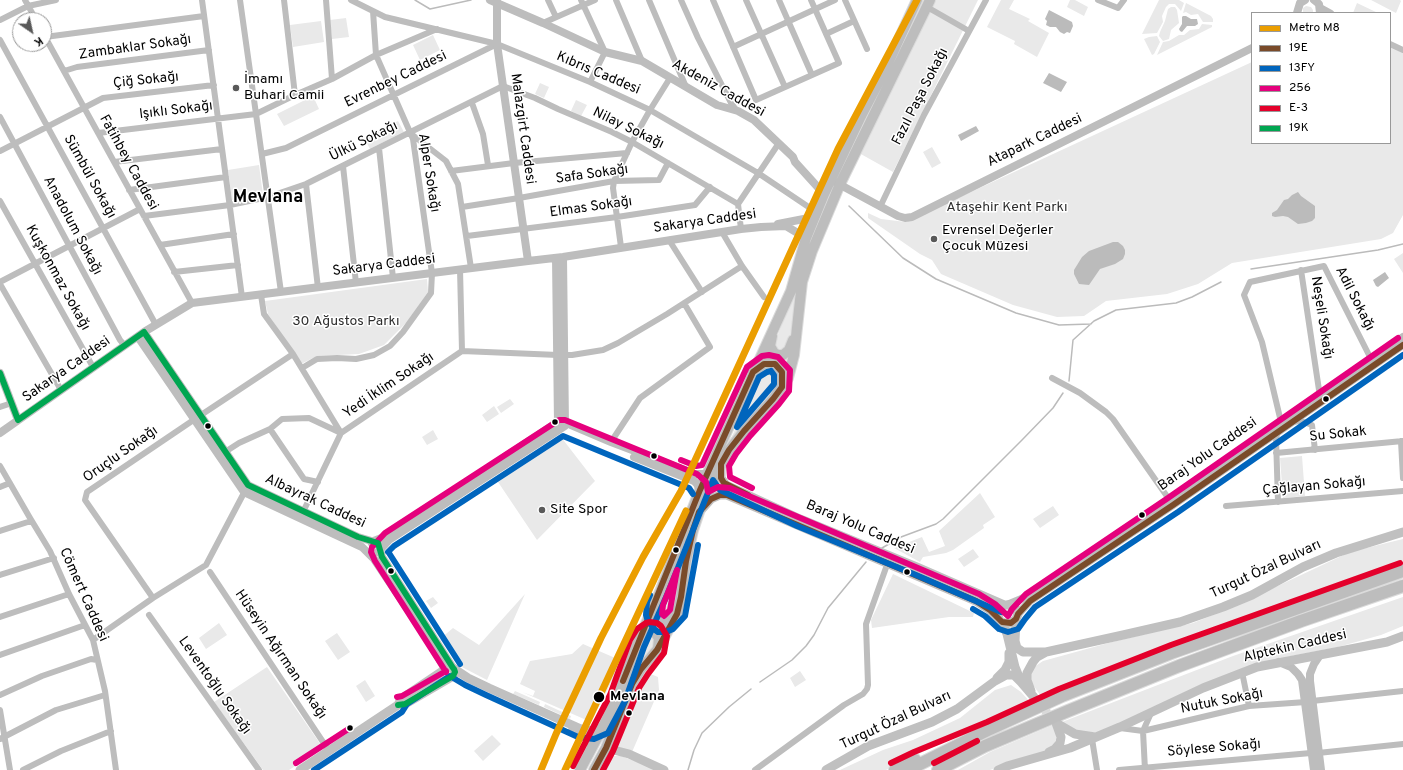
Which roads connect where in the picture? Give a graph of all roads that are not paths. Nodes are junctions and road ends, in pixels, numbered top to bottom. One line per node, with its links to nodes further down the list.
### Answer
1 (56, 0): 25 (street)
2 (202, 0): 33 (street)
3 (240, 0): 71 (street)
4 (284, 0): 66 (street)
5 (326, 0): 59 (street)
6 (351, 0): 31 (street, Kıbrıs Caddesi)
7 (548, 0): 34 (street)
8 (595, 0): 26 (street)
9 (616, 0): 55 (street)
10 (649, 0): 63 (street)
11 (681, 0): 70 (street)
12 (712, 0): 47 (street)
13 (746, 0): 41 (street)
14 (779, 0): 38 (street)
15 (812, 0): 28 (street)
16 (835, 0): 28 (street)
17 (845, 0): 36 (street)
18 (986, 0): 40 (street, Fazıl Paşa Sokağı)
19 (1098, 0): 20 (street)
20 (1124, 0)
21 (1304, 0): 29 (street)
22 (1314, 0): 30 (street)
23 (494, 1): 37 (street, Akdeniz Caddesi); 45 (street, Malazgirt Caddesi)
24 (915, 2): 27 (street); 94 (main road)
25 (27, 3): 32 (street); 35 (street)
26 (582, 3): 34 (street); 53 (street)
27 (927, 8): 40 (street); 94 (main road)
28 (816, 9): 38 (street); 42 (street)
29 (1298, 9)
30 (1320, 10)
31 (373, 11): 39 (street, Kıbrıs Caddesi); 54 (street, Alper Sokağı)
32 (32, 12)
33 (204, 16): 43 (street); 50 (street)
34 (556, 17): 37 (street)
35 (0, 20)
36 (854, 21): 42 (street); 51 (street)
37 (543, 22): 53 (street, Akdeniz Caddesi)
38 (788, 22): 41 (street); 57 (street)
39 (437, 29): 45 (street, Kıbrıs Caddesi); 54 (street, Işıklı Sokağı)
40 (970, 31): 105 (street, Fazıl Paşa Sokağı)
41 (761, 34): 47 (street); 64 (street)
42 (826, 34): 57 (street)
43 (52, 35)
44 (0, 40): 74 (street, Sümbül Sokağı)
45 (497, 44): 60 (street, Kıbrıs Caddesi); 62 (street, Malazgirt Caddesi); 65 (street, Evrenbey Caddesi)
46 (1391, 44): 52 (street)
47 (733, 47): 64 (street)
48 (1251, 48): 105 (street, Atapark Caddesi)
49 (52, 49): 56 (street, Fatihbey Caddesi)
50 (209, 50): 56 (street, Zambaklar Sokağı); 61 (street)
51 (867, 50)
52 (1403, 50)
53 (604, 52): 55 (street, Akdeniz Caddesi); 60 (street)
54 (376, 55): 59 (street, Işıklı Sokağı); 65 (street, Alper Sokağı)
55 (642, 61): 58 (street, Akdeniz Caddesi)
56 (64, 71): 68 (street, Fatihbey Caddesi)
57 (812, 75): 64 (street)
58 (670, 78): 63 (street, Akdeniz Caddesi); 69 (street)
59 (332, 79): 66 (street, Işıklı Sokağı)
60 (590, 82): 69 (street, Kıbrıs Caddesi)
61 (214, 85): 68 (street, Çiğ Sokağı); 73 (street)
62 (503, 86): 67 (street, Ülkü Sokağı); 77 (street, Nilay Sokağı); 86 (street, Malazgirt Caddesi)
63 (686, 87): 70 (street, Akdeniz Caddesi)
64 (784, 88)
65 (393, 94): 76 (street, Alper Sokağı); 83 (street, Evrenbey Caddesi)
66 (295, 95): 71 (street, Işıklı Sokağı)
67 (472, 103): 76 (street, Ülkü Sokağı); 89 (street)
68 (84, 108): 74 (street, Çiğ Sokağı); 75 (street, Fatihbey Caddesi)
69 (650, 110): 77 (street); 91 (street, Kıbrıs Caddesi)
70 (738, 111): 78 (street, Akdeniz Caddesi)
71 (256, 114): 73 (street, Işıklı Sokağı); 83 (street)
72 (0, 117): 79 (street, Anadolum Sokağı)
73 (218, 118): 75 (street, Işıklı Sokağı); 81 (street)
74 (47, 127): 79 (street, Çiğ Sokağı); 111 (street, Sümbül Sokağı)
75 (98, 132): 85 (street, Fatihbey Caddesi)
76 (410, 133): 80 (street, Ülkü Sokağı); 90 (street); 131 (street, Alper Sokağı)
77 (632, 142): 84 (street); 87 (street, Nilay Sokağı)
78 (779, 143): 91 (street); 98 (street, Akdeniz Caddesi)
79 (15, 144): 82 (street, Çiğ Sokağı); 120 (street, Anadolum Sokağı)
80 (379, 148): 88 (street, Ülkü Sokağı); 132 (street)
81 (222, 149): 85 (street); 92 (street)
82 (0, 152)
83 (262, 154): 99 (street)
84 (627, 154): 86 (street); 93 (street)
85 (114, 162): 97 (street, Fatihbey Caddesi)
86 (514, 163): 89 (street); 100 (street, Malazgirt Caddesi)
87 (668, 163): 93 (street, Safa Sokağı); 96 (street, Nilay Sokağı)
88 (343, 166): 95 (street, Ülkü Sokağı); 134 (street)
89 (488, 166): 90 (street)
90 (451, 171): 104 (street)
91 (758, 174): 102 (street); 107 (street, Kıbrıs Caddesi)
92 (226, 177): 97 (street); 103 (street)
93 (614, 181): 100 (street, Safa Sokağı); 109 (street)
94 (835, 182): 98 (main road); 105 (street, Atapark Caddesi); 144 (main road)
95 (306, 184): 99 (street, Ülkü Sokağı); 135 (street)
96 (710, 187): 102 (street, Nilay Sokağı); 109 (street, Elmas Sokağı)
97 (129, 190): 106 (street, Fatihbey Caddesi)
98 (824, 194): 107 (main road)
99 (268, 197): 103 (street, Ülkü Sokağı); 136 (street)
100 (519, 198): 104 (street, Safa Sokağı); 113 (street, Malazgirt Caddesi)
101 (0, 201): 124 (street, Kuşkonmaz Sokağı)
102 (738, 204): 112 (street)
103 (230, 205): 108 (street, Ülkü Sokağı); 115 (street)
104 (462, 207): 116 (street)
105 (880, 207)
106 (140, 209): 108 (street, Fatihbey Caddesi); 111 (street)
107 (815, 214): 110 (street); 117 (main road)
108 (144, 216): 119 (street, Fatihbey Caddesi)
109 (617, 217): 113 (street, Elmas Sokağı); 121 (street)
110 (761, 227): 112 (street, Sakarya Caddesi); 117 (street, Sakarya Caddesi)
111 (103, 228): 120 (street); 143 (street, Sümbül Sokağı)
112 (741, 228): 114 (street, Sakarya Caddesi)
113 (524, 229): 116 (street, Elmas Sokağı); 123 (street, Malazgirt Caddesi)
114 (722, 232): 118 (street, Sakarya Caddesi); 126 (street)
115 (234, 234): 119 (street); 125 (street)
116 (467, 236): 127 (street)
117 (806, 238): 145 (main road)
118 (669, 240): 121 (street, Sakarya Caddesi); 137 (street)
119 (160, 245): 130 (street, Fatihbey Caddesi)
120 (70, 246): 124 (street); 149 (street, Anadolum Sokağı)
121 (621, 247): 122 (street, Sakarya Caddesi)
122 (559, 258): 123 (street, Sakarya Caddesi); 152 (street)
123 (528, 261): 127 (street, Sakarya Caddesi)
124 (35, 264): 133 (street); 154 (street, Kuşkonmaz Sokağı)
125 (238, 265): 130 (street); 139 (street)
126 (742, 266): 137 (street); 140 (street)
127 (471, 268): 128 (street, Sakarya Caddesi)
128 (460, 269): 131 (street, Sakarya Caddesi); 150 (street)
129 (1301, 270): 153 (street, Adil Sokağı); 161 (street, Neşeli Sokağı); 166 (street, Adil Sokağı)
130 (174, 272): 142 (street, Fatihbey Caddesi)
131 (432, 273): 132 (street, Sakarya Caddesi); 155 (street, Alper Sokağı)
132 (393, 278): 134 (street, Sakarya Caddesi)
133 (0, 283): 160 (street)
134 (356, 283): 135 (street, Sakarya Caddesi)
135 (318, 288): 136 (street, Sakarya Caddesi)
136 (282, 292): 138 (street, Sakarya Caddesi)
137 (702, 292): 141 (street)
138 (261, 295): 139 (street, Sakarya Caddesi); 151 (street)
139 (242, 297): 142 (street, Sakarya Caddesi)
140 (764, 297)
141 (684, 303): 152 (street); 174 (street)
142 (192, 304): 143 (street, Sakarya Caddesi)
143 (156, 325): 146 (street, Sakarya Caddesi)
144 (797, 328): 145 (main road); 159 (main road)
145 (774, 329): 156 (main road)
146 (141, 334): 149 (street, Sakarya Caddesi); 164 (street, Albayrak Caddesi)
147 (1403, 337): 153 (street, Baraj Yolu Caddesi)
148 (1403, 345): 167 (street, Baraj Yolu Caddesi)
149 (125, 346): 154 (street, Sakarya Caddesi)
150 (462, 350): 152 (street); 172 (street, Yedi İklim Sokağı)
151 (293, 354): 155 (street); 164 (street, Oruçlu Sokağı)
152 (561, 355): 168 (street)
153 (1372, 359): 161 (street, Baraj Yolu Caddesi)
154 (93, 367): 160 (street, Sakarya Caddesi)
155 (302, 368): 172 (street)
156 (753, 372): 159 (main road); 180 (main road)
157 (0, 373): 162 (street)
158 (1052, 378): 188 (street)
159 (782, 387): 178 (main road)
160 (61, 390): 165 (street, Sakarya Caddesi)
161 (1322, 393): 166 (street, Baraj Yolu Caddesi)
162 (12, 403): 163 (street); 165 (street)
163 (0, 407)
164 (198, 417): 177 (street, Albayrak Caddesi); 207 (street, Oruçlu Sokağı)
165 (18, 420): 171 (street, Sakarya Caddesi)
166 (1281, 422): 167 (street); 170 (street); 188 (street, Baraj Yolu Caddesi)
167 (1292, 422): 170 (street, Baraj Yolu Caddesi); 175 (street)
168 (562, 423): 174 (street); 186 (street); 197 (street); 198 (street)
169 (270, 429): 172 (street); 177 (street); 182 (street)
170 (1277, 432): 176 (street); 188 (street, Baraj Yolu Caddesi)
171 (0, 433)
172 (341, 433): 182 (street, Yedi İklim Sokağı)
173 (1402, 441): 175 (street, Su Sokak); 181 (street)
174 (611, 442): 180 (street)
175 (1315, 450): 176 (street, Su Sokak)
176 (1276, 453): 189 (street)
177 (222, 454): 185 (street, Albayrak Caddesi)
178 (721, 464): 191 (main road); 194 (main road, Baraj Yolu Caddesi)
179 (0, 466): 183 (street, Cömert Caddesi)
180 (709, 470): 186 (main road)
181 (1403, 478)
182 (318, 482): 192 (street, Yedi İklim Sokağı)
183 (10, 483): 184 (street); 193 (street, Cömert Caddesi)
184 (0, 486)
185 (246, 489): 192 (street, Albayrak Caddesi); 207 (street)
186 (700, 490): 208 (main road)
187 (1403, 491): 189 (street, Çağlayan Sokağı)
188 (1171, 502): 209 (street, Baraj Yolu Caddesi); 213 (street, Baraj Yolu Caddesi)
189 (1278, 502): 190 (street, Çağlayan Sokağı)
190 (1226, 506)
191 (700, 512): 194 (main road, Baraj Yolu Caddesi); 210 (main road)
192 (302, 515): 197 (street, Albayrak Caddesi); 199 (street, Albayrak Caddesi)
193 (31, 521): 195 (street); 200 (street, Cömert Caddesi)
194 (799, 522): 201 (main road, Baraj Yolu Caddesi); 209 (main road, Baraj Yolu Caddesi)
195 (0, 531)
196 (1403, 532): 221 (main road, Turgut Özal Bulvarı)
197 (372, 542): 198 (street); 199 (street)
198 (380, 550): 199 (street); 226 (street)
199 (368, 552): 226 (street, Albayrak Caddesi)
200 (54, 558): 204 (street); 206 (street, Cömert Caddesi)
201 (888, 562): 214 (main road, Baraj Yolu Caddesi); 260 (street)
202 (1403, 571): 239 (highway)
203 (210, 572): 248 (street, Hüseyin Ağırman Sokağı)
204 (0, 575)
205 (1403, 586): 246 (highway)
206 (69, 594): 212 (street); 215 (street, Cömert Caddesi)
207 (153, 598): 217 (street)
208 (655, 603): 210 (main road); 218 (main road)
209 (1005, 605): 213 (main road, Baraj Yolu Caddesi); 214 (main road)
210 (677, 614): 220 (main road)
211 (149, 615): 255 (street, Leventoğlu Sokağı)
212 (0, 617)
213 (1017, 617): 214 (main road); 221 (main road, Turgut Özal Bulvarı)
214 (1001, 621): 219 (main road)
215 (85, 625): 217 (street, Cömert Caddesi); 222 (street)
216 (1403, 636): 223 (main road, Alptekin Caddesi)
217 (93, 640): 224 (street, Cömert Caddesi)
218 (637, 644): 220 (main road); 237 (main road)
219 (1010, 646): 228 (main road); 229 (main road)
220 (657, 650): 247 (main road)
221 (1046, 652): 229 (main road)
222 (0, 654)
223 (1320, 655): 225 (main road, Alptekin Caddesi); 233 (street)
224 (98, 660): 231 (street); 232 (street, Cömert Caddesi)
225 (1278, 662): 227 (main road, Alptekin Caddesi); 233 (street)
226 (450, 671): 237 (main road); 245 (main road); 248 (main road)
227 (1242, 672): 234 (street); 236 (main road, Alptekin Caddesi)
228 (995, 680): 229 (main road); 261 (main road, Turgut Özal Bulvarı)
229 (1021, 682)
230 (1403, 691): 233 (street, Nutuk Sokağı)
231 (0, 695)
232 (105, 695): 240 (street, Cömert Caddesi); 242 (street)
233 (1309, 701): 234 (street, Nutuk Sokağı); 249 (street)
234 (1249, 706): 241 (street, Nutuk Sokağı)
235 (0, 710): 242 (street)
236 (1151, 713): 238 (main road, Alptekin Caddesi); 241 (street)
237 (603, 727): 245 (main road)
238 (1120, 728): 241 (street); 243 (main road, Alptekin Caddesi)
239 (990, 729): 262 (highway); 263 (highway)
240 (111, 731): 253 (street); 254 (street, Cömert Caddesi)
241 (1143, 731): 251 (street)
242 (2, 738): 252 (street)
243 (1094, 738): 250 (main road, Alptekin Caddesi); 250 (main road); 267 (street)
244 (1403, 744): 249 (street, Söylese Sokağı)
245 (592, 746): 257 (main road)
246 (985, 746): 264 (highway); 265 (highway)
247 (606, 748): 258 (main road); 259 (main road)
248 (329, 751): 256 (main road)
249 (1315, 753): 251 (street, Söylese Sokağı); 269 (street); 270 (street)
250 (1034, 758): 266 (main road, Alptekin Caddesi)
251 (1145, 769): 268 (street, Söylese Sokağı)
252 (10, 770)
253 (22, 770)
254 (116, 770)
255 (259, 770)
256 (300, 770)
257 (580, 770)
258 (594, 770)
259 (664, 770)
260 (755, 770)
261 (826, 770)
262 (895, 770)
263 (908, 770)
264 (938, 770)
265 (943, 770)
266 (998, 770)
267 (1097, 770)
268 (1119, 770)
269 (1314, 770)
270 (1321, 770)

